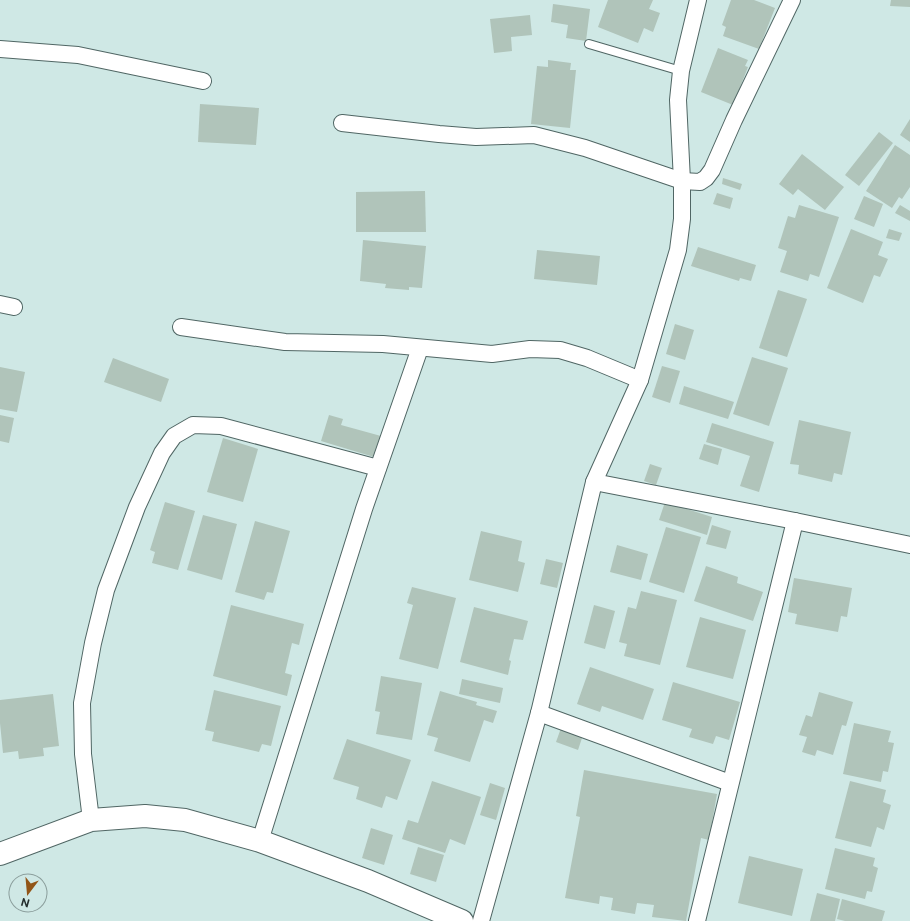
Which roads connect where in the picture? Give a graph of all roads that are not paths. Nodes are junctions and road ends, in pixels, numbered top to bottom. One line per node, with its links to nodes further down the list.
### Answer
1 (698, 0): 5 (street)
2 (792, 0): 8 (street)
3 (589, 44): 5 (lane)
4 (0, 49): 6 (street)
5 (681, 71): 8 (street)
6 (203, 81)
7 (342, 123): 8 (street)
8 (682, 181): 11 (street)
9 (181, 327): 10 (street)
10 (420, 348): 11 (street); 12 (street)
11 (640, 380): 13 (street)
12 (378, 468): 18 (street); 19 (street)
13 (594, 482): 14 (street); 16 (street)
14 (795, 520): 15 (street); 17 (street)
15 (910, 545)
16 (539, 713): 17 (street); 22 (street)
17 (730, 783): 23 (street)
18 (91, 820): 19 (street); 20 (street)
19 (260, 841): 21 (street)
20 (0, 854)
21 (462, 921)
22 (481, 921)
23 (697, 921)

